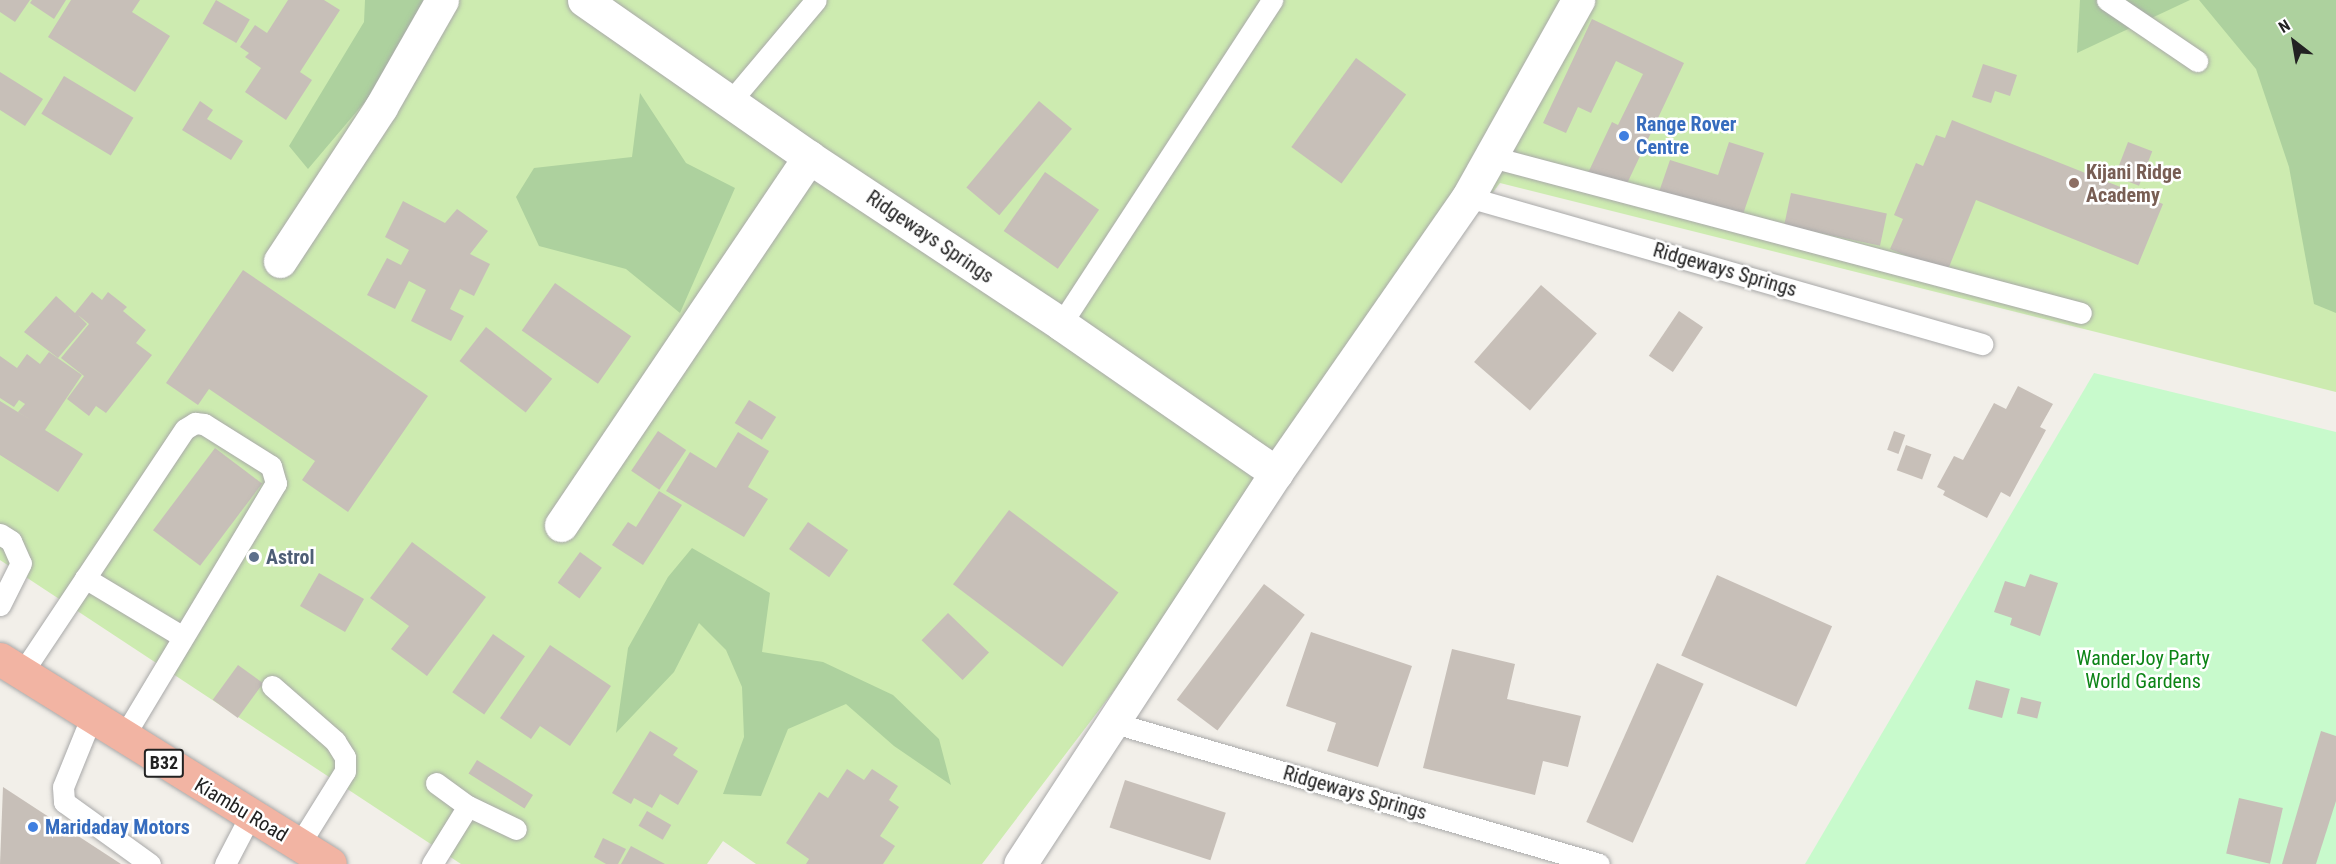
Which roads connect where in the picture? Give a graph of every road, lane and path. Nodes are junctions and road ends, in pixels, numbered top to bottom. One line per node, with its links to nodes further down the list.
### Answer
1 (442, 0): 12 (street)
2 (584, 0): 8 (street, Ridgeways Springs)
3 (816, 0): 8 (lane)
4 (1272, 0): 14 (lane)
5 (1578, 0): 10 (street)
6 (2107, 0): 7 (lane)
7 (2197, 61)
8 (730, 102): 9 (street, Ridgeways Springs)
9 (808, 157): 14 (street, Ridgeways Springs); 17 (street)
10 (1492, 157): 11 (street); 13 (lane)
11 (1468, 197): 15 (lane, Ridgeways Springs); 16 (street)
12 (280, 261)
13 (2081, 313)
14 (1061, 324): 16 (street, Ridgeways Springs)
15 (1982, 344)
16 (1276, 473): 25 (street)
17 (561, 525)
18 (0, 534): 20 (lane)
19 (85, 578): 21 (lane); 21 (lane); 22 (lane)
20 (0, 605)
21 (183, 637): 26 (lane)
22 (11, 666): 24 (highway, Kiambu Road / B32)
23 (272, 686): 31 (lane)
24 (91, 718): 26 (highway, Kiambu Road / B32); 32 (lane)
25 (1111, 722): 36 (street); 37 (lane, Ridgeways Springs)
26 (123, 738): 29 (highway, Kiambu Road / B32)
27 (436, 783): 28 (lane)
28 (468, 806): 30 (lane); 35 (lane)
29 (250, 816): 31 (highway, Kiambu Road / B32); 33 (lane)
30 (516, 829)
31 (299, 845): 34 (highway, Kiambu Road / B32)
32 (150, 864)
33 (225, 864)
34 (330, 864)
35 (432, 864)
36 (1020, 864)
37 (1599, 864)

